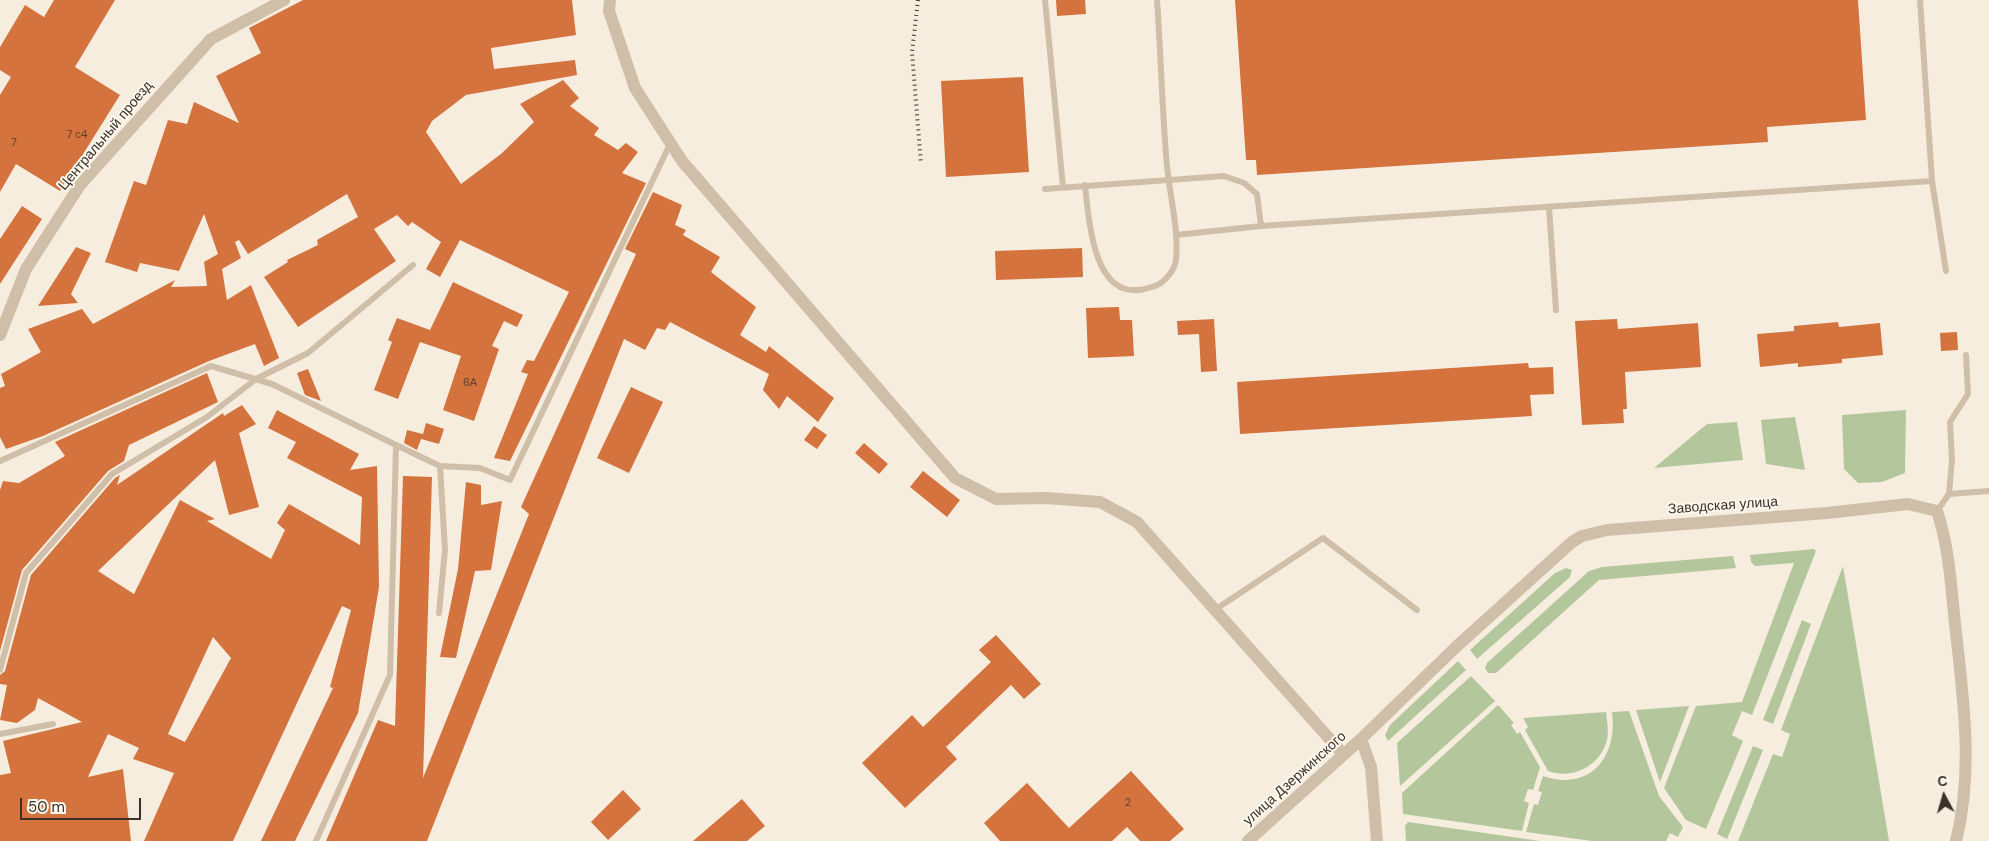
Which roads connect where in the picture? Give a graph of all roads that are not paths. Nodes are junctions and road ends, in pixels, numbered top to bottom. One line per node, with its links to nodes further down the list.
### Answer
1 (284, 0): 18 (street, Центральный проезд)
2 (610, 0): 6 (street)
3 (1045, 0): 10 (lane)
4 (1157, 0): 7 (lane)
5 (1920, 0): 8 (lane)
6 (671, 144): 23 (lane); 27 (street)
7 (1169, 180): 9 (lane); 13 (lane); 14 (lane)
8 (1932, 181): 12 (lane); 16 (lane)
9 (1085, 185): 10 (lane); 14 (lane)
10 (1063, 187): 11 (lane)
11 (1045, 189)
12 (1549, 208): 13 (lane); 17 (lane)
13 (1261, 226): 14 (lane)
14 (1176, 234)
15 (413, 265): 20 (lane)
16 (1946, 271)
17 (1556, 310)
18 (0, 335)
19 (1966, 355): 25 (lane)
20 (256, 379): 21 (lane); 22 (lane); 30 (lane)
21 (396, 445): 23 (lane); 35 (lane)
22 (0, 461)
23 (440, 466): 29 (lane)
24 (1989, 491): 25 (lane)
25 (1948, 494): 26 (lane)
26 (1937, 511): 33 (street, Заводская улица); 38 (street)
27 (1216, 609): 28 (lane); 34 (street)
28 (1417, 610)
29 (439, 613)
30 (0, 670)
31 (53, 724): 32 (lane)
32 (0, 734)
33 (1362, 739): 34 (street, улица Дзержинского); 37 (street)
34 (1343, 754): 36 (street, улица Дзержинского)
35 (316, 841)
36 (1248, 841)
37 (1377, 841)
38 (1956, 841)

